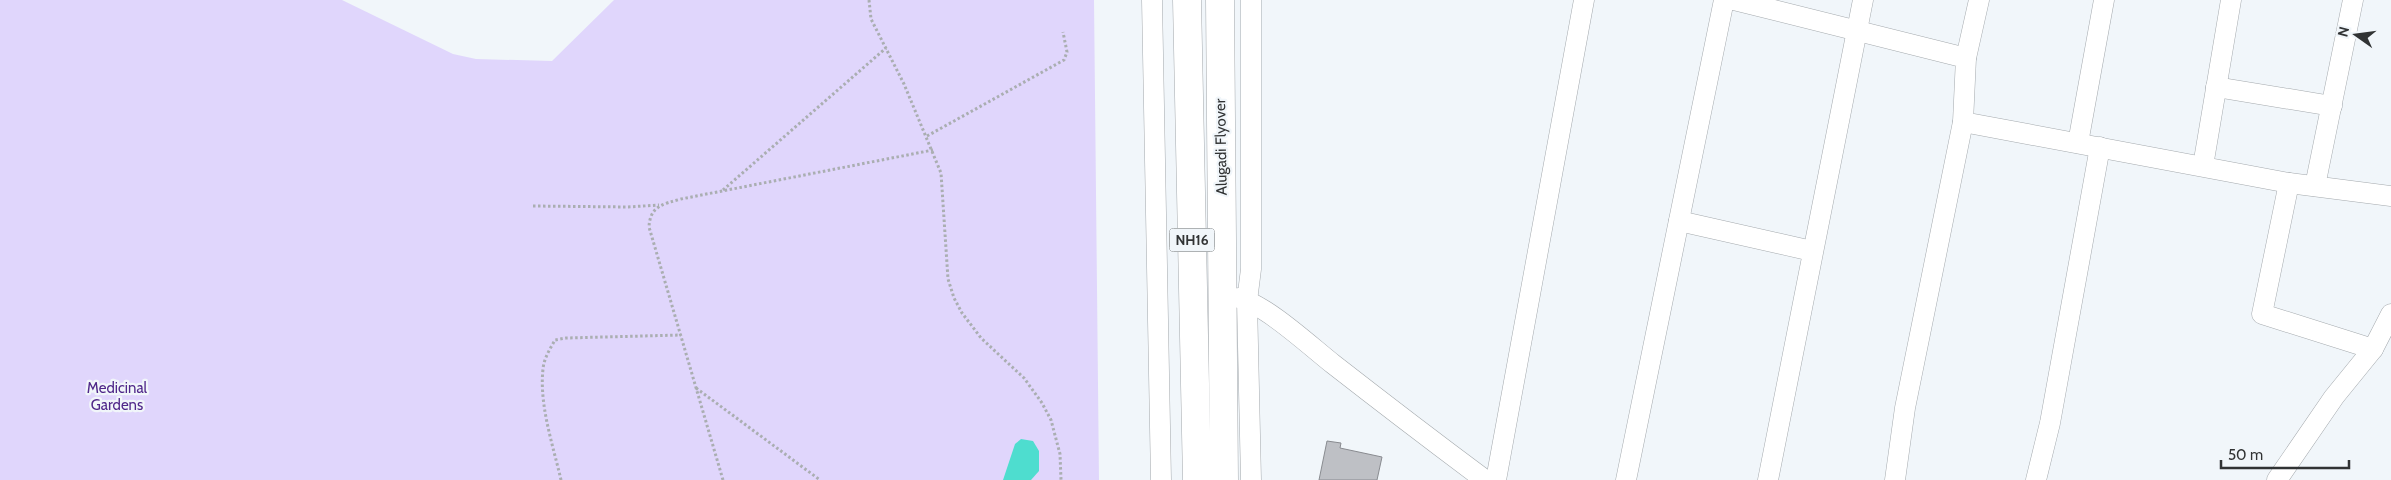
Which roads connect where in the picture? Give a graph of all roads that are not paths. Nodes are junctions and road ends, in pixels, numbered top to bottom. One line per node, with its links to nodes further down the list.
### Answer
1 (1152, 0): 30 (street)
2 (1187, 0): 31 (highway, NH16)
3 (1220, 0): 26 (highway, Alugadi Flyover / NH16)
4 (1251, 0): 26 (street)
5 (1584, 0): 29 (street)
6 (1724, 0): 24 (street)
7 (1734, 0): 13 (street)
8 (1863, 0): 13 (street)
9 (1980, 0): 14 (street)
10 (2104, 0): 18 (street)
11 (2231, 0): 15 (street)
12 (2353, 0): 16 (street)
13 (1857, 32): 14 (street); 25 (street)
14 (1966, 58): 17 (street)
15 (2216, 87): 16 (street); 20 (street)
16 (2332, 106): 22 (street)
17 (1963, 122): 18 (street); 36 (street)
18 (2078, 143): 19 (street)
19 (2100, 147): 20 (street); 37 (street)
20 (2203, 166): 21 (street)
21 (2289, 183): 22 (street); 28 (street)
22 (2316, 186): 23 (street)
23 (2391, 196)
24 (1679, 221): 25 (street); 34 (street)
25 (1812, 251): 35 (street)
26 (1235, 297): 29 (street); 32 (highway, NH16); 33 (street)
27 (2391, 314): 28 (street)
28 (2373, 350): 38 (street)
29 (1485, 479)
30 (1161, 480)
31 (1197, 480)
32 (1224, 480)
33 (1251, 480)
34 (1626, 480)
35 (1768, 480)
36 (1895, 480)
37 (2036, 480)
38 (2277, 480)

